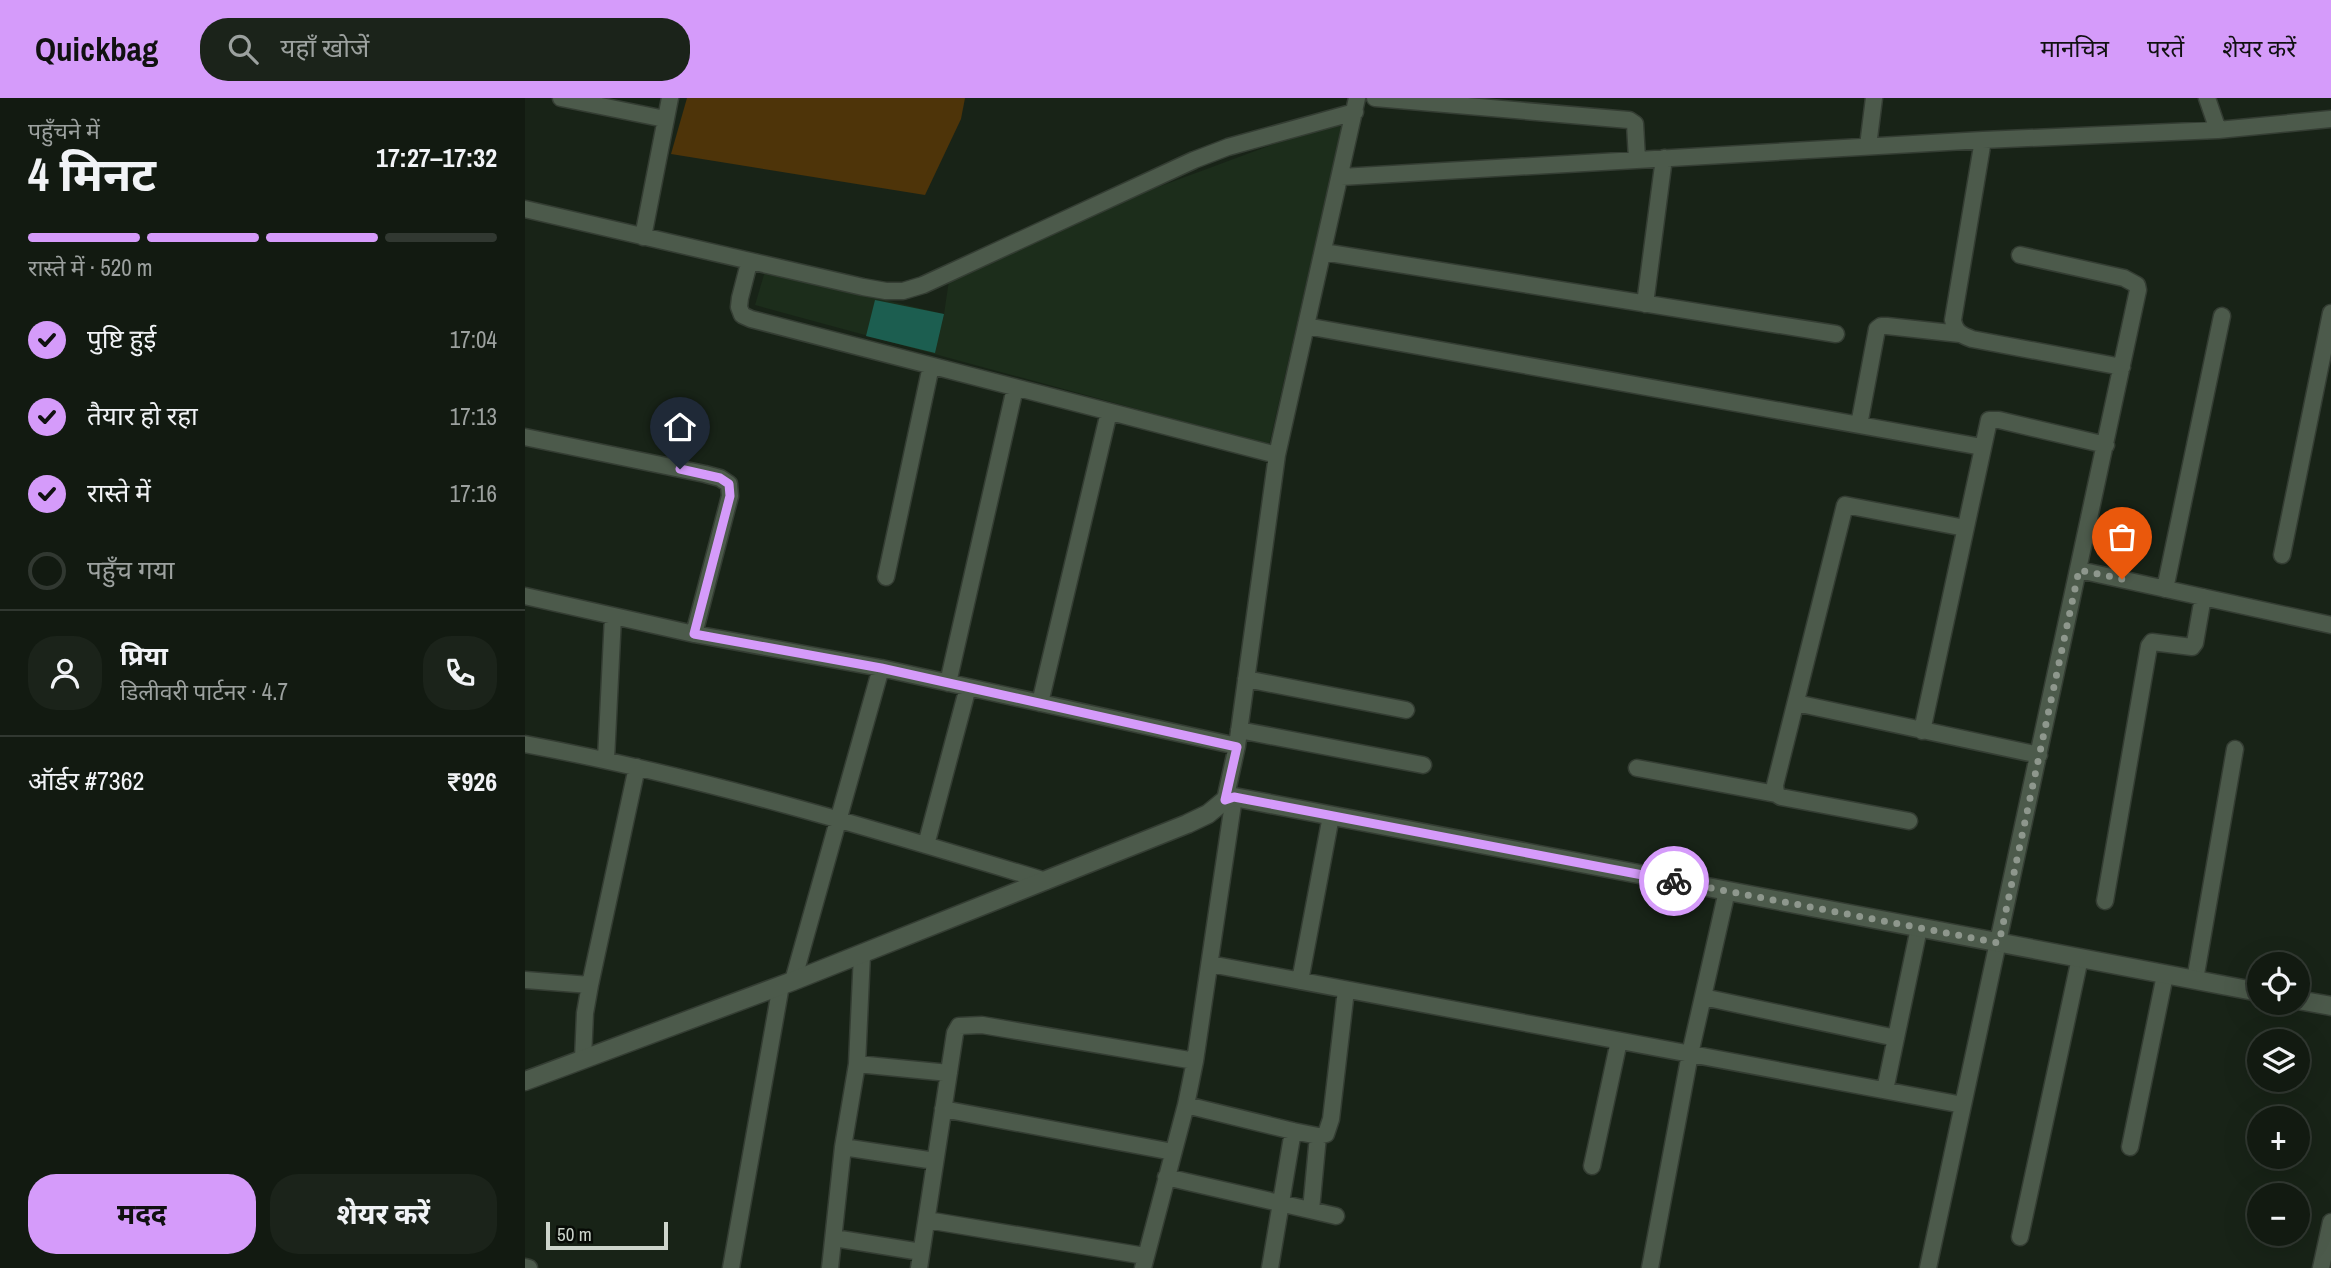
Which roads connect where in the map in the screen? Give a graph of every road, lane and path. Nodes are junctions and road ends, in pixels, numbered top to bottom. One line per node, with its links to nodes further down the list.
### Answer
1 (561, 98): 7 (street)
2 (670, 98): 7 (street)
3 (1375, 98): 13 (street)
4 (1874, 98): 11 (street)
5 (2207, 98): 9 (street)
6 (1356, 105): 14 (street); 19 (street)
7 (664, 119): 16 (street)
8 (2331, 119): 9 (street)
9 (2218, 130): 10 (street)
10 (1983, 140): 11 (street); 25 (street)
11 (1868, 146): 12 (street)
12 (1664, 158): 13 (street); 20 (street)
13 (1637, 159): 14 (street)
14 (1341, 177): 17 (street)
15 (525, 209): 16 (street)
16 (643, 237): 19 (street)
17 (1323, 252): 20 (street); 23 (street)
18 (2020, 255): 27 (street)
19 (749, 262): 26 (street)
20 (1645, 304): 24 (street)
21 (2331, 313): 36 (street)
22 (2222, 316): 39 (street)
23 (1306, 326): 30 (street); 34 (street)
24 (1836, 334)
25 (1961, 334): 27 (street); 30 (street)
26 (931, 366): 28 (street); 38 (street)
27 (2122, 367): 32 (street)
28 (1015, 388): 29 (street); 47 (street)
29 (1109, 412): 34 (street); 49 (street)
30 (1859, 425): 33 (street)
31 (525, 437): 44 (street)
32 (2106, 445): 33 (street); 37 (street)
33 (1982, 447): 35 (street)
34 (1277, 456): 46 (street)
35 (1965, 527): 50 (street); 53 (street)
36 (2282, 555)
37 (2079, 570): 39 (street); 57 (street)
38 (886, 577)
39 (2165, 589): 41 (street)
40 (525, 596): 42 (street)
41 (2203, 597): 43 (street); 70 (street)
42 (613, 615): 44 (street); 58 (street)
43 (2331, 625)
44 (694, 634): 45 (street)
45 (881, 668): 47 (street); 65 (street)
46 (1246, 678): 51 (street); 52 (street)
47 (948, 683): 48 (street)
48 (968, 687): 49 (street); 67 (street)
49 (1040, 703): 55 (street)
50 (1796, 703): 53 (street); 62 (street)
51 (1406, 710)
52 (1239, 730): 55 (street); 59 (street)
53 (1922, 731): 57 (street)
54 (525, 744): 58 (street)
55 (1237, 747): 63 (street)
56 (2235, 748): 78 (street)
57 (2039, 755): 72 (street)
58 (606, 759): 60 (street)
59 (1423, 765)
60 (637, 767): 65 (street); 81 (street)
61 (1637, 768): 62 (street)
62 (1776, 794): 66 (street)
63 (1230, 799): 64 (street); 68 (street); 75 (street)
64 (1331, 816): 69 (street); 79 (street)
65 (839, 818): 67 (street); 80 (street)
66 (1909, 821)
67 (926, 845): 68 (street)
68 (1046, 881): 73 (street)
69 (1727, 891): 71 (street); 84 (street)
70 (2105, 901)
71 (1919, 928): 72 (street); 87 (street)
72 (1999, 943): 74 (street); 97 (street)
73 (862, 954): 80 (street); 92 (street)
74 (2080, 958): 76 (street); 112 (street)
75 (1210, 964): 79 (street); 91 (street)
76 (2165, 975): 78 (street); 102 (street)
77 (525, 980): 81 (street)
78 (2195, 980): 83 (street)
79 (1300, 981): 82 (street)
80 (787, 983): 90 (street); 116 (street)
81 (590, 985): 90 (street)
82 (1346, 990): 88 (street); 100 (street)
83 (2247, 990)
84 (1703, 997): 87 (street); 89 (street)
85 (2310, 1002): 86 (street)
86 (2331, 1006)
87 (1896, 1038): 95 (street)
88 (1619, 1041): 89 (street); 105 (street)
89 (1690, 1054): 95 (street); 119 (street)
90 (583, 1059): 94 (street)
91 (1195, 1060): 93 (street); 96 (street)
92 (857, 1064): 93 (street); 101 (street)
93 (949, 1073): 98 (street)
94 (525, 1081)
95 (1885, 1090): 97 (street)
96 (1186, 1105): 99 (street); 103 (street)
97 (1963, 1105): 120 (street)
98 (943, 1109): 103 (street); 104 (street)
99 (1293, 1131): 100 (street); 107 (street)
100 (1318, 1136): 108 (street)
101 (843, 1147): 104 (street); 113 (street)
102 (2130, 1147)
103 (1173, 1152): 106 (street)
104 (935, 1161): 110 (street)
105 (1593, 1166)
106 (1166, 1177): 107 (street); 115 (street)
107 (1280, 1203): 108 (street); 118 (street)
108 (1311, 1210): 109 (street)
109 (1336, 1216)
110 (926, 1220): 114 (street); 115 (street)
111 (2331, 1222): 121 (street)
112 (2020, 1237)
113 (834, 1238): 114 (street); 117 (street)
114 (920, 1260)
115 (1144, 1262)
116 (731, 1268)
117 (830, 1268)
118 (1270, 1268)
119 (1650, 1268)
120 (1928, 1268)
121 (2321, 1268)

